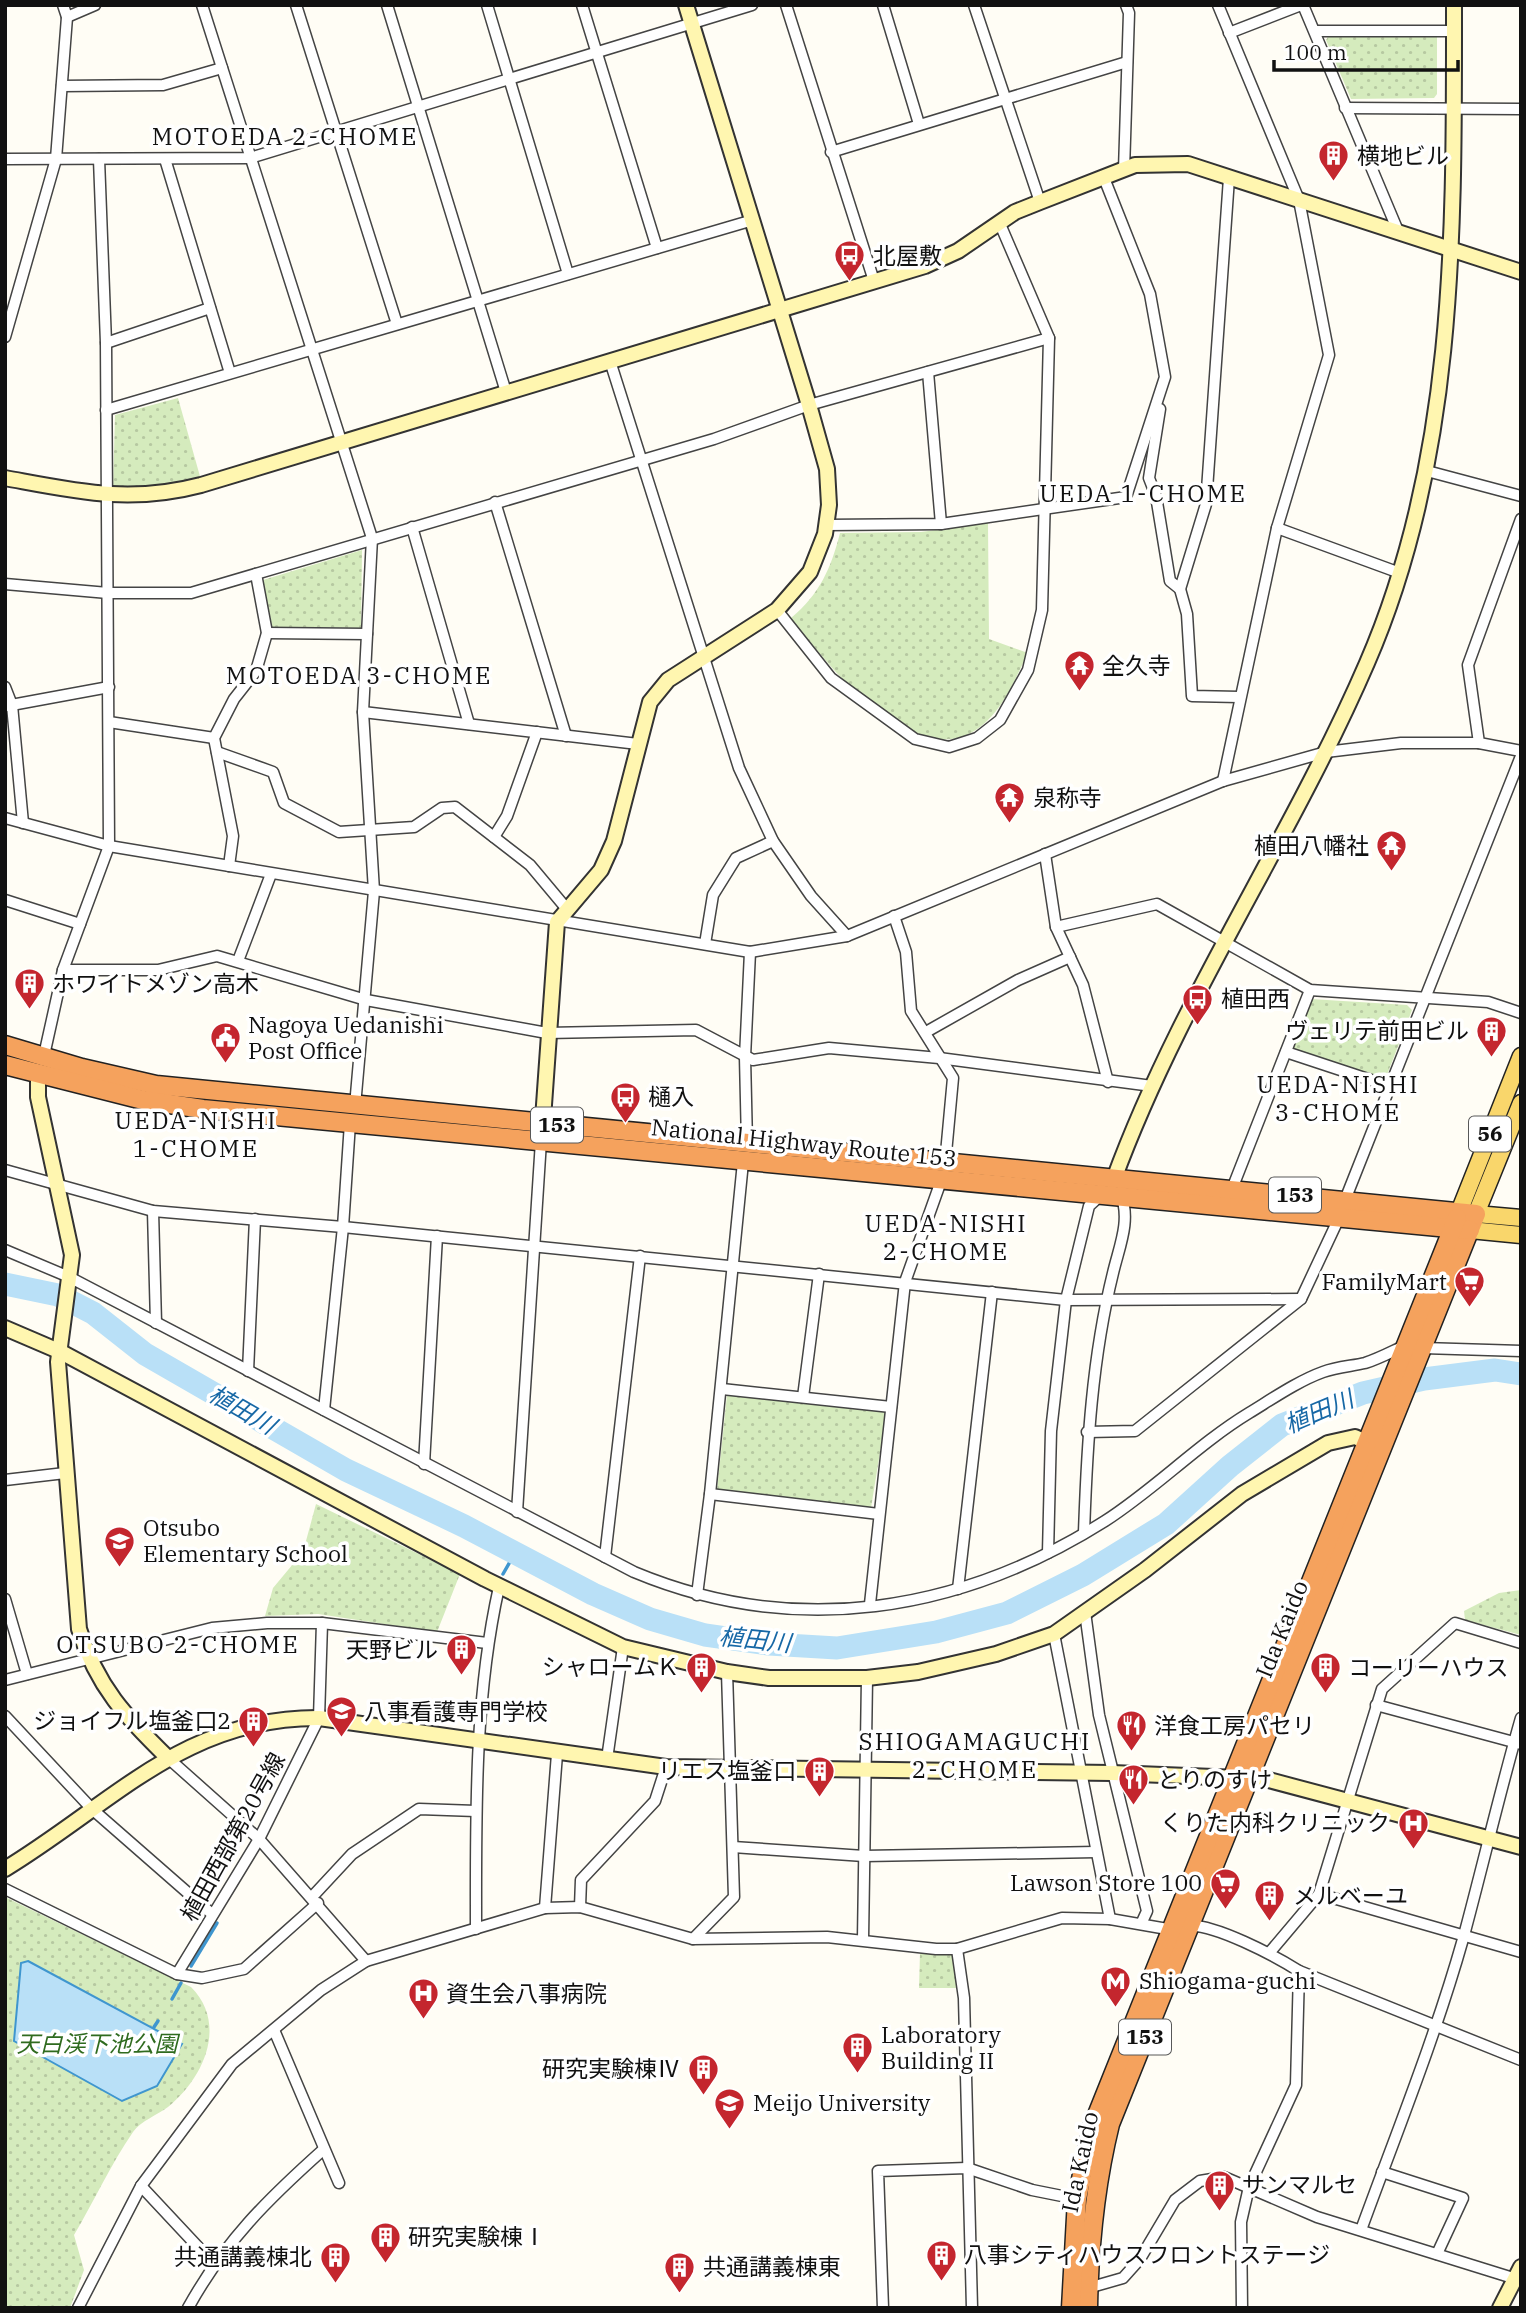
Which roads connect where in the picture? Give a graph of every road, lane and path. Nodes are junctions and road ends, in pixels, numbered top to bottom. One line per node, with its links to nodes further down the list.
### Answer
1 (63, 5): 17 (street)
2 (95, 5): 17 (street)
3 (202, 5): 24 (street)
4 (296, 5): 33 (street)
5 (387, 5): 28 (street)
6 (487, 5): 25 (street)
7 (582, 5): 22 (street)
8 (687, 5): 18 (street)
9 (751, 5): 18 (street)
10 (786, 5): 34 (street)
11 (883, 5): 32 (street)
12 (974, 5): 27 (street)
13 (1126, 5): 23 (street)
14 (1218, 5): 21 (street)
15 (1302, 5): 19 (street); 21 (street)
16 (1454, 5): 20 (street)
17 (67, 17): 26 (street)
18 (692, 23): 22 (street); 45 (street)
19 (1315, 31): 20 (street); 29 (street)
20 (1454, 31): 30 (street)
21 (1229, 33): 43 (street)
22 (597, 53): 25 (street); 48 (street)
23 (1127, 62): 27 (street); 40 (street)
24 (222, 68): 26 (street); 35 (street)
25 (510, 79): 28 (street); 51 (street)
26 (62, 86): 37 (street)
27 (1004, 98): 32 (street); 44 (street)
28 (418, 107): 33 (street); 53 (street)
29 (1345, 108): 30 (street); 47 (street)
30 (1453, 109): 31 (street); 49 (street)
31 (1521, 109)
32 (919, 124): 34 (street)
33 (336, 132): 35 (street); 56 (street)
34 (831, 152): 52 (street)
35 (250, 158): 39 (street); 60 (street)
36 (5, 159): 37 (street)
37 (56, 159): 38 (street); 57 (street)
38 (99, 159): 39 (street); 59 (street)
39 (164, 159): 54 (street)
40 (1124, 170): 41 (street); 42 (street)
41 (1229, 177): 43 (street); 85 (street)
42 (1104, 178): 44 (street); 64 (street)
43 (1299, 200): 47 (street); 80 (street)
44 (1040, 202): 46 (street)
45 (753, 220): 48 (street); 55 (street)
46 (1000, 224): 52 (street); 58 (street)
47 (1398, 231): 49 (street)
48 (657, 248): 51 (street)
49 (1453, 248): 50 (street); 70 (street)
50 (1521, 272)
51 (568, 274): 53 (street)
52 (874, 281): 55 (street)
53 (478, 301): 56 (street); 65 (street)
54 (210, 308): 59 (street); 63 (street)
55 (780, 309): 61 (street); 66 (street)
56 (397, 324): 60 (street)
57 (5, 337)
58 (1049, 338): 62 (street); 75 (street)
59 (106, 343): 67 (street)
60 (311, 350): 63 (street); 68 (street)
61 (610, 360): 65 (street); 69 (street)
62 (928, 372): 66 (street); 77 (street)
63 (230, 373): 67 (street)
64 (1165, 377): 75 (street); 85 (street)
65 (506, 393): 68 (street)
66 (809, 405): 69 (street); 78 (street)
67 (106, 410): 72 (street)
68 (341, 443): 72 (street); 81 (street)
69 (642, 458): 74 (street); 90 (street)
70 (1427, 471): 73 (street); 82 (street)
71 (5, 478): 72 (street)
72 (106, 496): 86 (street)
73 (1521, 496)
74 (495, 502): 79 (street); 99 (street)
75 (1045, 509): 77 (street); 87 (street)
76 (1521, 519): 101 (street)
77 (941, 524): 78 (street)
78 (827, 525): 87 (street)
79 (412, 527): 81 (street); 97 (street)
80 (1277, 528): 82 (street); 93 (street)
81 (372, 538): 83 (street); 89 (street)
82 (1401, 573): 104 (street)
83 (256, 574): 86 (street); 88 (street)
84 (5, 584): 86 (street)
85 (1180, 589): 93 (street)
86 (108, 593): 92 (street)
87 (777, 610): 90 (street)
88 (267, 633): 89 (street); 100 (street)
89 (367, 634): 95 (street)
90 (704, 660): 102 (street); 111 (street)
91 (5, 687): 94 (street)
92 (109, 687): 94 (street); 96 (street)
93 (1239, 697): 106 (street)
94 (9, 706): 108 (street)
95 (363, 712): 97 (street); 109 (street)
96 (109, 722): 100 (street); 112 (street)
97 (469, 724): 98 (street)
98 (537, 732): 99 (street); 110 (street)
99 (566, 736): 102 (street)
100 (214, 738): 103 (street)
101 (1479, 743): 104 (street); 105 (street)
102 (638, 744): 118 (street)
103 (217, 752): 109 (street); 114 (street)
104 (1326, 752): 106 (street); 124 (street)
105 (1521, 753): 131 (street)
106 (1223, 781): 113 (street)
107 (5, 818): 108 (street)
108 (23, 823): 112 (street)
109 (370, 830): 110 (street); 116 (street)
110 (494, 837): 118 (street)
111 (773, 841): 123 (street); 125 (street)
112 (109, 846): 114 (street); 121 (street)
113 (1045, 854): 119 (street); 122 (street)
114 (229, 866): 115 (street)
115 (271, 874): 116 (street); 128 (street)
116 (374, 891): 120 (street); 132 (street)
117 (5, 900): 121 (street)
118 (566, 908): 120 (street)
119 (894, 916): 123 (street); 134 (street)
120 (556, 922): 125 (street); 135 (street)
121 (80, 924): 129 (street)
122 (1056, 927): 124 (street); 127 (street)
123 (847, 936): 126 (street)
124 (1227, 942): 130 (street); 144 (street)
125 (705, 944): 126 (street)
126 (750, 952): 139 (street)
127 (1070, 957): 134 (street); 143 (street)
128 (238, 961): 129 (street); 132 (street)
129 (63, 970): 142 (street)
130 (1310, 990): 131 (street); 137 (street)
131 (1423, 999): 133 (street); 145 (street)
132 (366, 1000): 135 (street); 147 (street)
133 (1521, 1013)
134 (926, 1032): 140 (street)
135 (547, 1033): 139 (street); 148 (street)
136 (5, 1045): 142 (highway, National Highway Route 153 / 153)
137 (1286, 1052): 145 (street); 154 (street)
138 (1521, 1056): 162 (main road, 56)
139 (745, 1058): 140 (street); 149 (street)
140 (939, 1058): 143 (street); 151 (street)
141 (5, 1065): 142 (highway, National Highway Route 153 / 153)
142 (41, 1065): 147 (highway, National Highway Route 153 / 153); 153 (street)
143 (1108, 1082): 144 (street)
144 (1152, 1086): 152 (street)
145 (1389, 1086): 157 (street)
146 (1521, 1102): 162 (main road, 56)
147 (352, 1115): 148 (highway, National Highway Route 153 / 153); 163 (street)
148 (542, 1133): 149 (highway, National Highway Route 153 / 153); 166 (street)
149 (745, 1153): 151 (highway, National Highway Route 153 / 153); 169 (street)
150 (5, 1170): 153 (street)
151 (943, 1172): 152 (highway, National Highway Route 153 / 153); 155 (highway, National Highway Route 153 / 153); 172 (street)
152 (1114, 1179): 154 (highway, National Highway Route 153 / 153); 155 (street); 156 (street)
153 (58, 1184): 158 (street); 171 (street)
154 (1232, 1189): 157 (highway, National Highway Route 153 / 153)
155 (1100, 1197): 156 (highway, National Highway Route 153 / 153); 175 (street)
156 (1122, 1198): 159 (highway, National Highway Route 153 / 153); 176 (street)
157 (1345, 1200): 162 (highway, National Highway Route 153 / 153)
158 (153, 1211): 161 (street); 177 (street)
159 (1339, 1218): 162 (highway, National Highway Route 153 / 153); 174 (street)
160 (1521, 1218): 162 (main road)
161 (255, 1219): 163 (street); 183 (street)
162 (1465, 1221): 164 (main road); 179 (highway, 153); 181 (highway, Ida Kaido / 153)
163 (343, 1227): 165 (street); 187 (street)
164 (1521, 1235)
165 (437, 1236): 166 (street); 190 (street)
166 (534, 1246): 168 (street); 194 (street)
167 (5, 1250): 171 (street)
168 (640, 1256): 169 (street); 198 (street)
169 (733, 1266): 170 (street); 184 (street)
170 (819, 1274): 172 (street); 185 (street)
171 (69, 1277): 177 (street); 180 (street)
172 (905, 1282): 173 (street); 186 (street)
173 (992, 1292): 175 (street); 200 (street)
174 (1301, 1299): 176 (street); 189 (street)
175 (1066, 1300): 176 (street); 197 (street)
176 (1106, 1301): 189 (street)
177 (156, 1323): 183 (street)
178 (5, 1328): 180 (street)
179 (1405, 1346): 188 (highway, Ida Kaido / 153); 196 (street)
180 (61, 1348): 191 (street); 199 (street)
181 (1423, 1348): 182 (street); 188 (highway, Ida Kaido / 153)
182 (1521, 1351)
183 (248, 1371): 187 (street)
184 (722, 1389): 185 (street); 193 (street)
185 (803, 1398): 186 (street)
186 (891, 1407): 195 (street)
187 (324, 1410): 190 (street)
188 (1376, 1431): 204 (street); 229 (highway, Ida Kaido / 153); 230 (highway, Ida Kaido / 153)
189 (1087, 1432): 196 (street)
190 (424, 1464): 194 (street)
191 (65, 1473): 192 (street); 210 (street)
192 (5, 1480)
193 (710, 1494): 195 (street); 201 (street)
194 (517, 1512): 198 (street)
195 (879, 1514): 203 (street)
196 (1084, 1533): 197 (street)
197 (1048, 1553): 200 (street)
198 (605, 1557): 201 (street)
199 (499, 1587): 207 (street); 209 (street)
200 (958, 1589): 203 (street)
201 (697, 1595): 203 (street)
202 (5, 1599): 212 (street)
203 (870, 1604)
204 (1085, 1612): 206 (street); 227 (street)
205 (322, 1623): 207 (street); 210 (street); 217 (street)
206 (1054, 1634): 213 (street); 228 (street)
207 (487, 1643): 219 (street)
208 (1521, 1643): 215 (street)
209 (623, 1647): 211 (street); 223 (street)
210 (89, 1660): 212 (street); 222 (street)
211 (727, 1672): 213 (street); 225 (street)
212 (27, 1674): 214 (street)
213 (867, 1678): 226 (street)
214 (5, 1680)
215 (1376, 1705): 220 (street); 231 (street)
216 (5, 1716): 232 (street)
217 (320, 1718): 219 (street); 222 (street); 235 (street, 植田西部第20号線)
218 (1521, 1718): 220 (street)
219 (478, 1740): 221 (street); 233 (street)
220 (1517, 1743): 234 (street)
221 (557, 1754): 223 (street); 244 (street)
222 (167, 1758): 232 (street); 235 (street)
223 (607, 1759): 224 (street)
224 (666, 1766): 225 (street); 245 (street)
225 (730, 1770): 226 (street); 236 (street)
226 (865, 1771): 228 (street); 239 (street)
227 (1111, 1773): 228 (street); 229 (street); 248 (street)
228 (1080, 1774): 238 (street)
229 (1231, 1778): 230 (street); 251 (highway, Ida Kaido / 153)
230 (1250, 1778): 231 (street); 249 (highway, Ida Kaido / 153)
231 (1347, 1801): 234 (street); 242 (street)
232 (92, 1810): 240 (street); 246 (street)
233 (475, 1811): 243 (street); 250 (street)
234 (1487, 1838): 237 (street); 252 (street)
235 (259, 1839): 243 (street); 246 (street, 植田西部第20号線)
236 (733, 1847): 239 (street); 253 (street)
237 (1521, 1847)
238 (1096, 1852): 239 (street); 247 (street)
239 (864, 1856): 254 (street)
240 (5, 1869)
241 (5, 1889): 260 (street)
242 (1319, 1894): 252 (street); 256 (street)
243 (315, 1900): 258 (street); 260 (street)
244 (545, 1908): 245 (street); 250 (street)
245 (580, 1908): 253 (street)
246 (212, 1914): 260 (street, 植田西部第20号線)
247 (1110, 1919): 248 (street); 255 (street)
248 (1142, 1922): 251 (street)
249 (1191, 1924): 251 (street); 256 (street); 275 (highway, Ida Kaido / 153)
250 (477, 1929): 258 (street)
251 (1169, 1931): 270 (highway, Ida Kaido / 153)
252 (1463, 1938): 257 (street); 261 (street)
253 (693, 1939): 254 (street)
254 (863, 1939): 255 (street)
255 (957, 1948): 265 (street)
256 (1270, 1952): 259 (street)
257 (1521, 1952)
258 (366, 1961): 262 (street)
259 (1299, 1971): 261 (street); 269 (street)
260 (177, 1974)
261 (1436, 2024): 263 (street); 266 (street)
262 (274, 2030): 264 (street); 268 (street)
263 (1521, 2060)
264 (324, 2149): 267 (street); 273 (street)
265 (967, 2168): 270 (street); 278 (street); 279 (street)
266 (1382, 2172): 271 (street); 272 (street)
267 (339, 2183)
268 (141, 2186): 273 (street); 276 (street)
269 (1249, 2187): 271 (street); 275 (street); 282 (street)
270 (1077, 2199): 280 (highway, Ida Kaido / 153)
271 (1361, 2230): 272 (street)
272 (1437, 2253): 274 (street)
273 (213, 2263): 277 (street)
274 (1517, 2272): 283 (street)
275 (1088, 2288): 281 (highway, Ida Kaido / 153)
276 (78, 2308)
277 (188, 2308)
278 (883, 2308)
279 (972, 2308)
280 (1071, 2308)
281 (1088, 2308)
282 (1242, 2308)
283 (1500, 2308)

